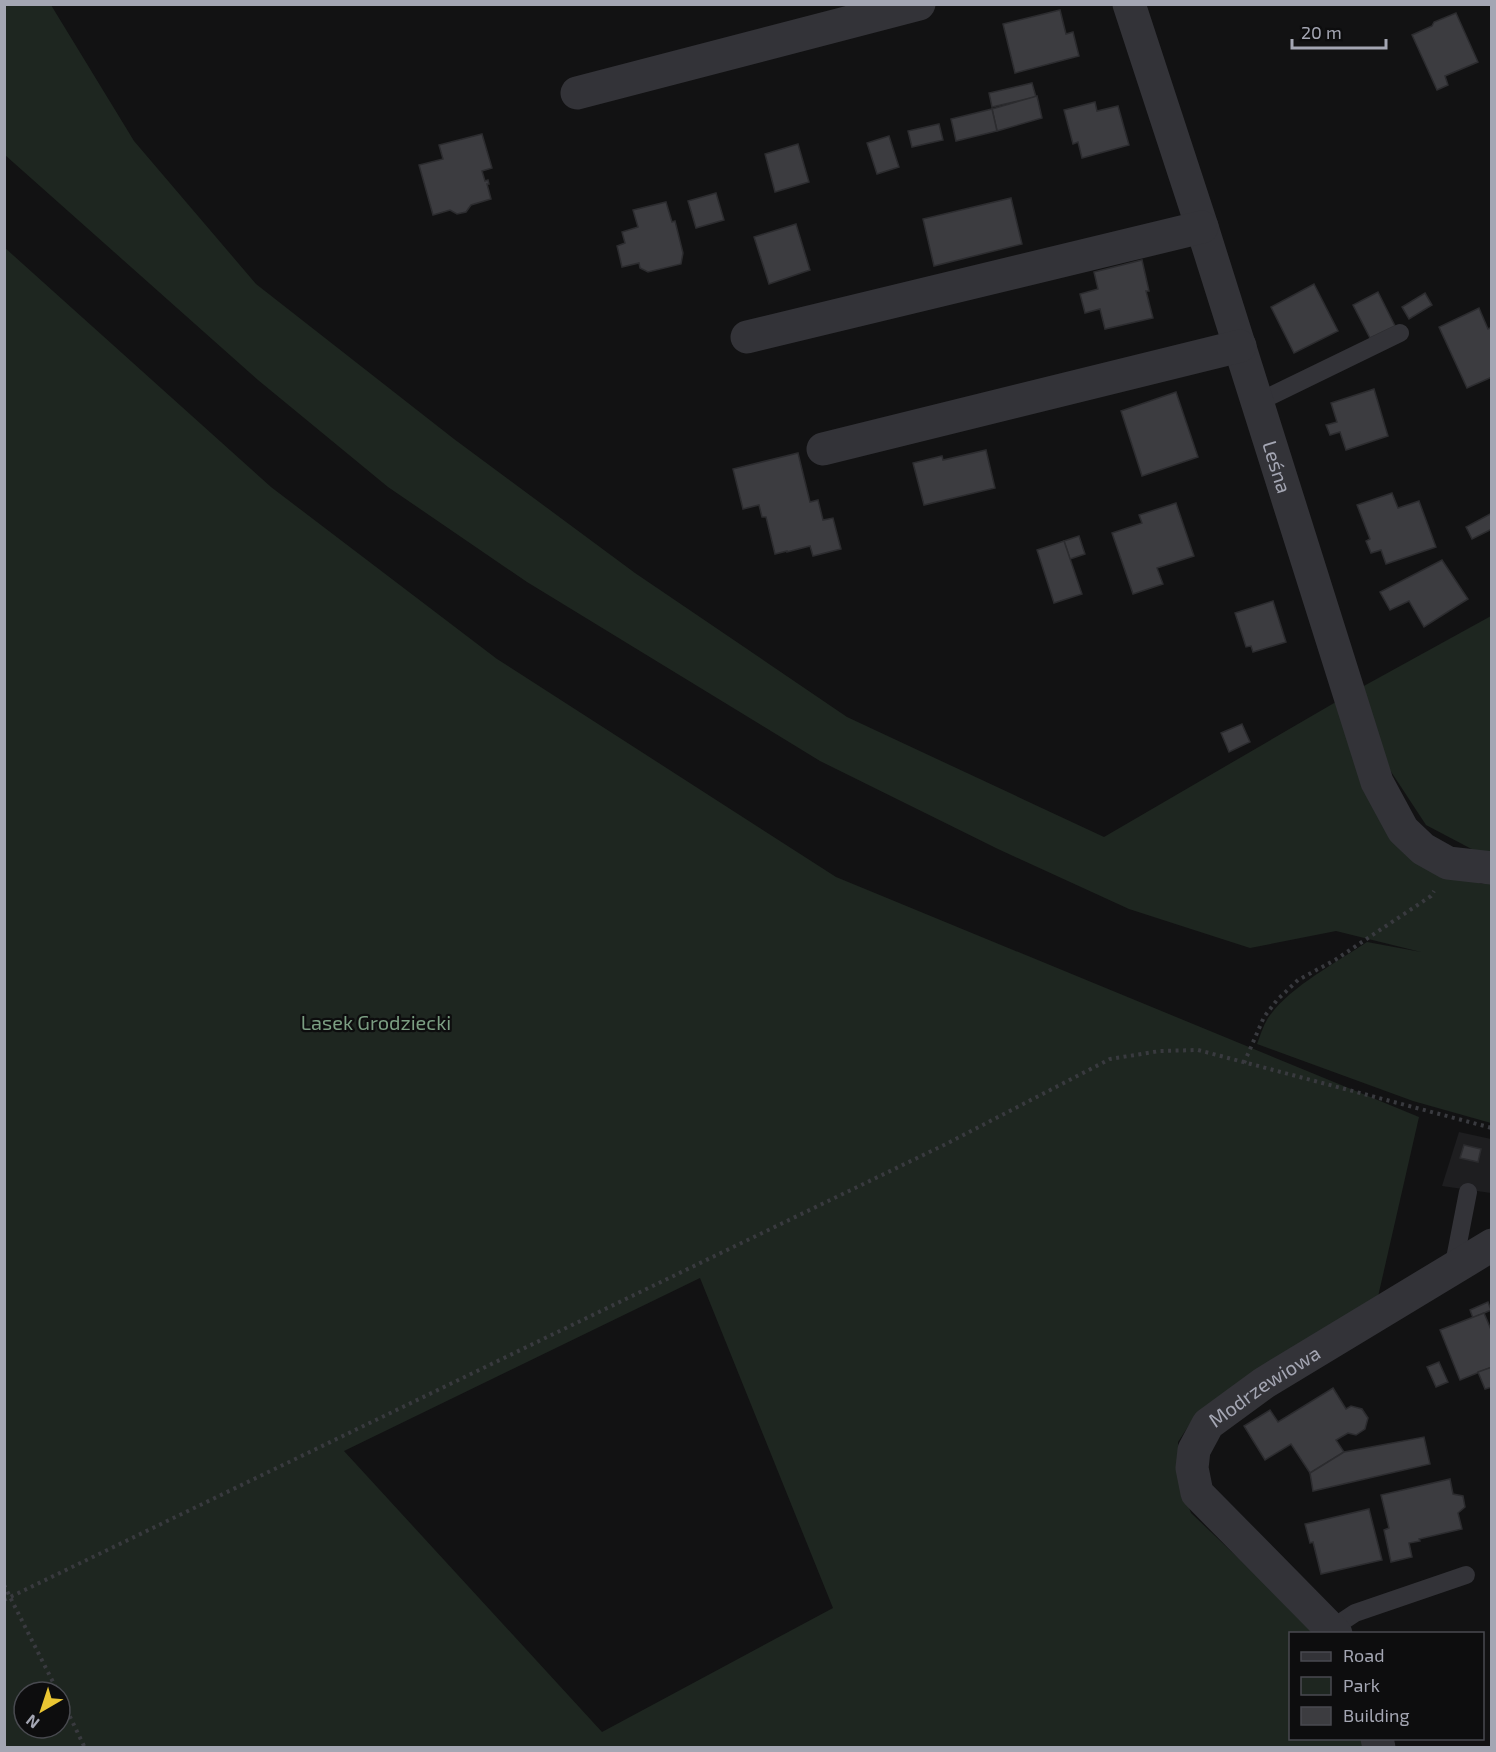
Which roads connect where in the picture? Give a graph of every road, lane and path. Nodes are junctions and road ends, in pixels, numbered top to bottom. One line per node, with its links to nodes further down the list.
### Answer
1 (919, 4): 3 (street)
2 (1130, 4): 4 (street, Leśna)
3 (577, 93)
4 (1202, 227): 6 (street); 7 (street, Leśna)
5 (1400, 333): 8 (lane)
6 (747, 337)
7 (1240, 346): 8 (street, Leśna); 9 (street)
8 (1258, 402): 10 (street, Leśna)
9 (823, 449)
10 (1491, 868)
11 (1431, 896): 12 (path)
12 (1244, 1063): 13 (path); 19 (path)
13 (1491, 1128)
14 (1468, 1192): 16 (lane)
15 (1491, 1245): 16 (street, Modrzewiowa)
16 (1453, 1269): 21 (street, Modrzewiowa)
17 (1466, 1575): 21 (lane)
18 (4, 1585): 19 (path)
19 (11, 1596): 20 (path); 22 (path)
20 (4, 1600)
21 (1334, 1631)
22 (52, 1680)
23 (72, 1721): 24 (path)
24 (85, 1748)

